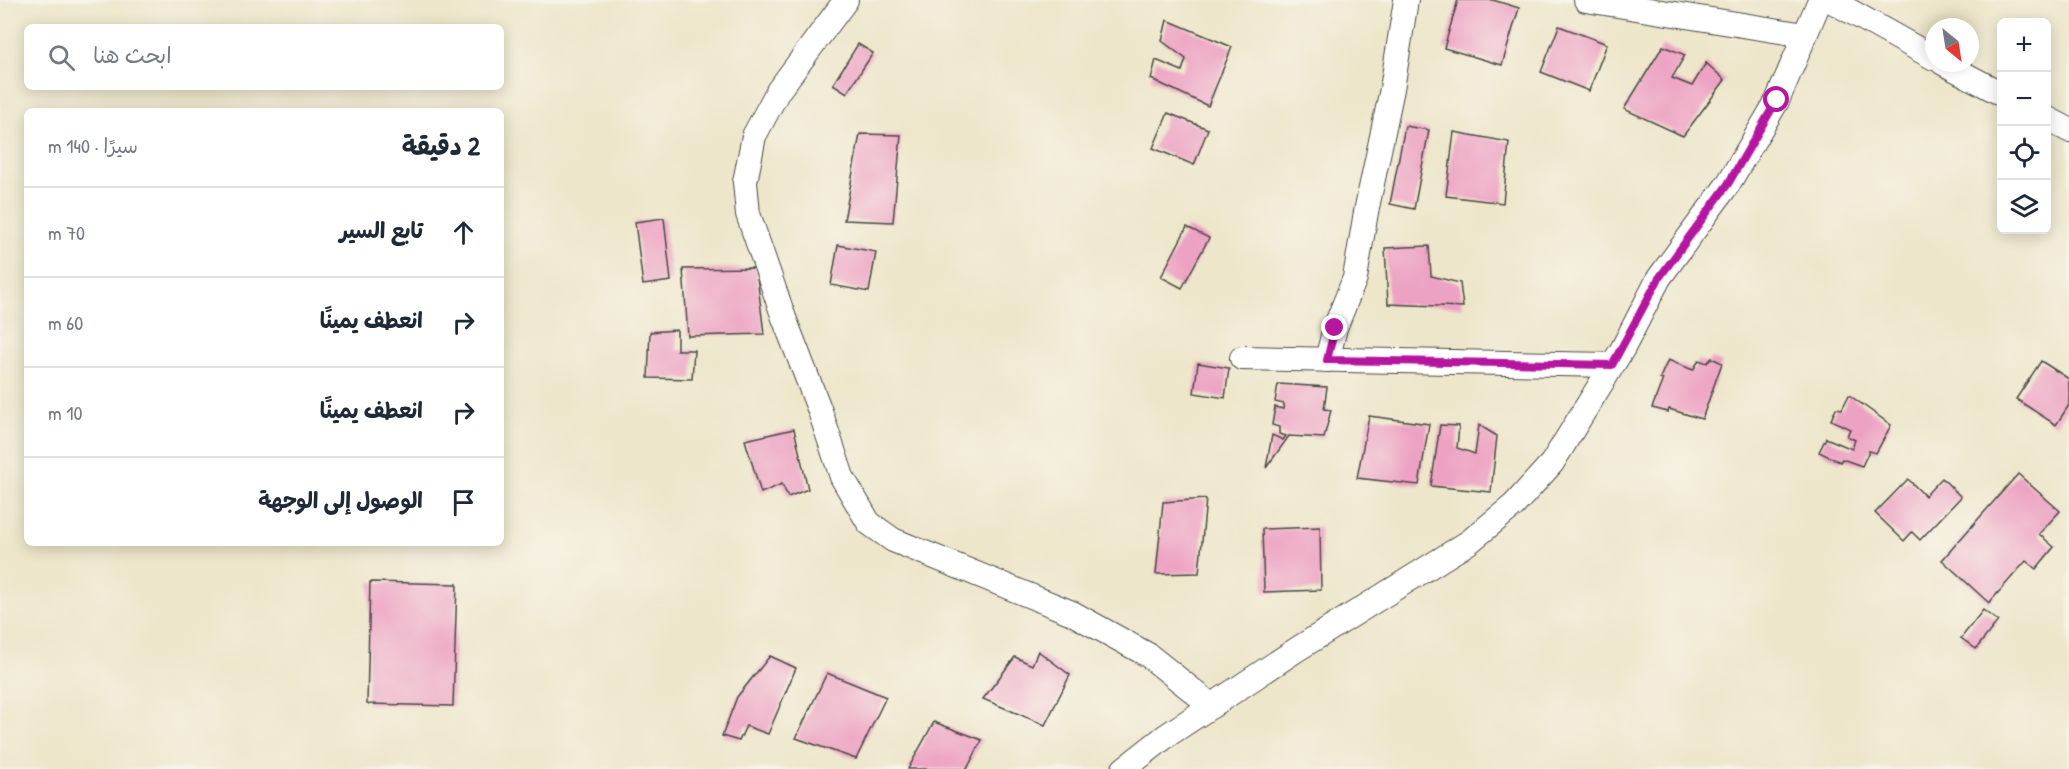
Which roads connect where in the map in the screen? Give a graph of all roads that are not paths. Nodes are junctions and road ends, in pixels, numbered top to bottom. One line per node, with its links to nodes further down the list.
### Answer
1 (846, 0): 15 (street)
2 (1406, 0): 13 (street)
3 (1586, 0): 6 (street)
4 (1820, 0): 6 (street)
5 (1830, 0): 7 (street)
6 (1805, 35): 14 (street)
7 (1925, 53)
8 (1960, 72): 9 (street)
9 (1997, 92)
10 (2051, 121): 11 (street)
11 (2069, 130)
12 (1242, 358): 13 (street)
13 (1327, 360): 14 (street)
14 (1612, 365): 15 (street)
15 (1212, 706): 16 (street)
16 (1124, 769)

